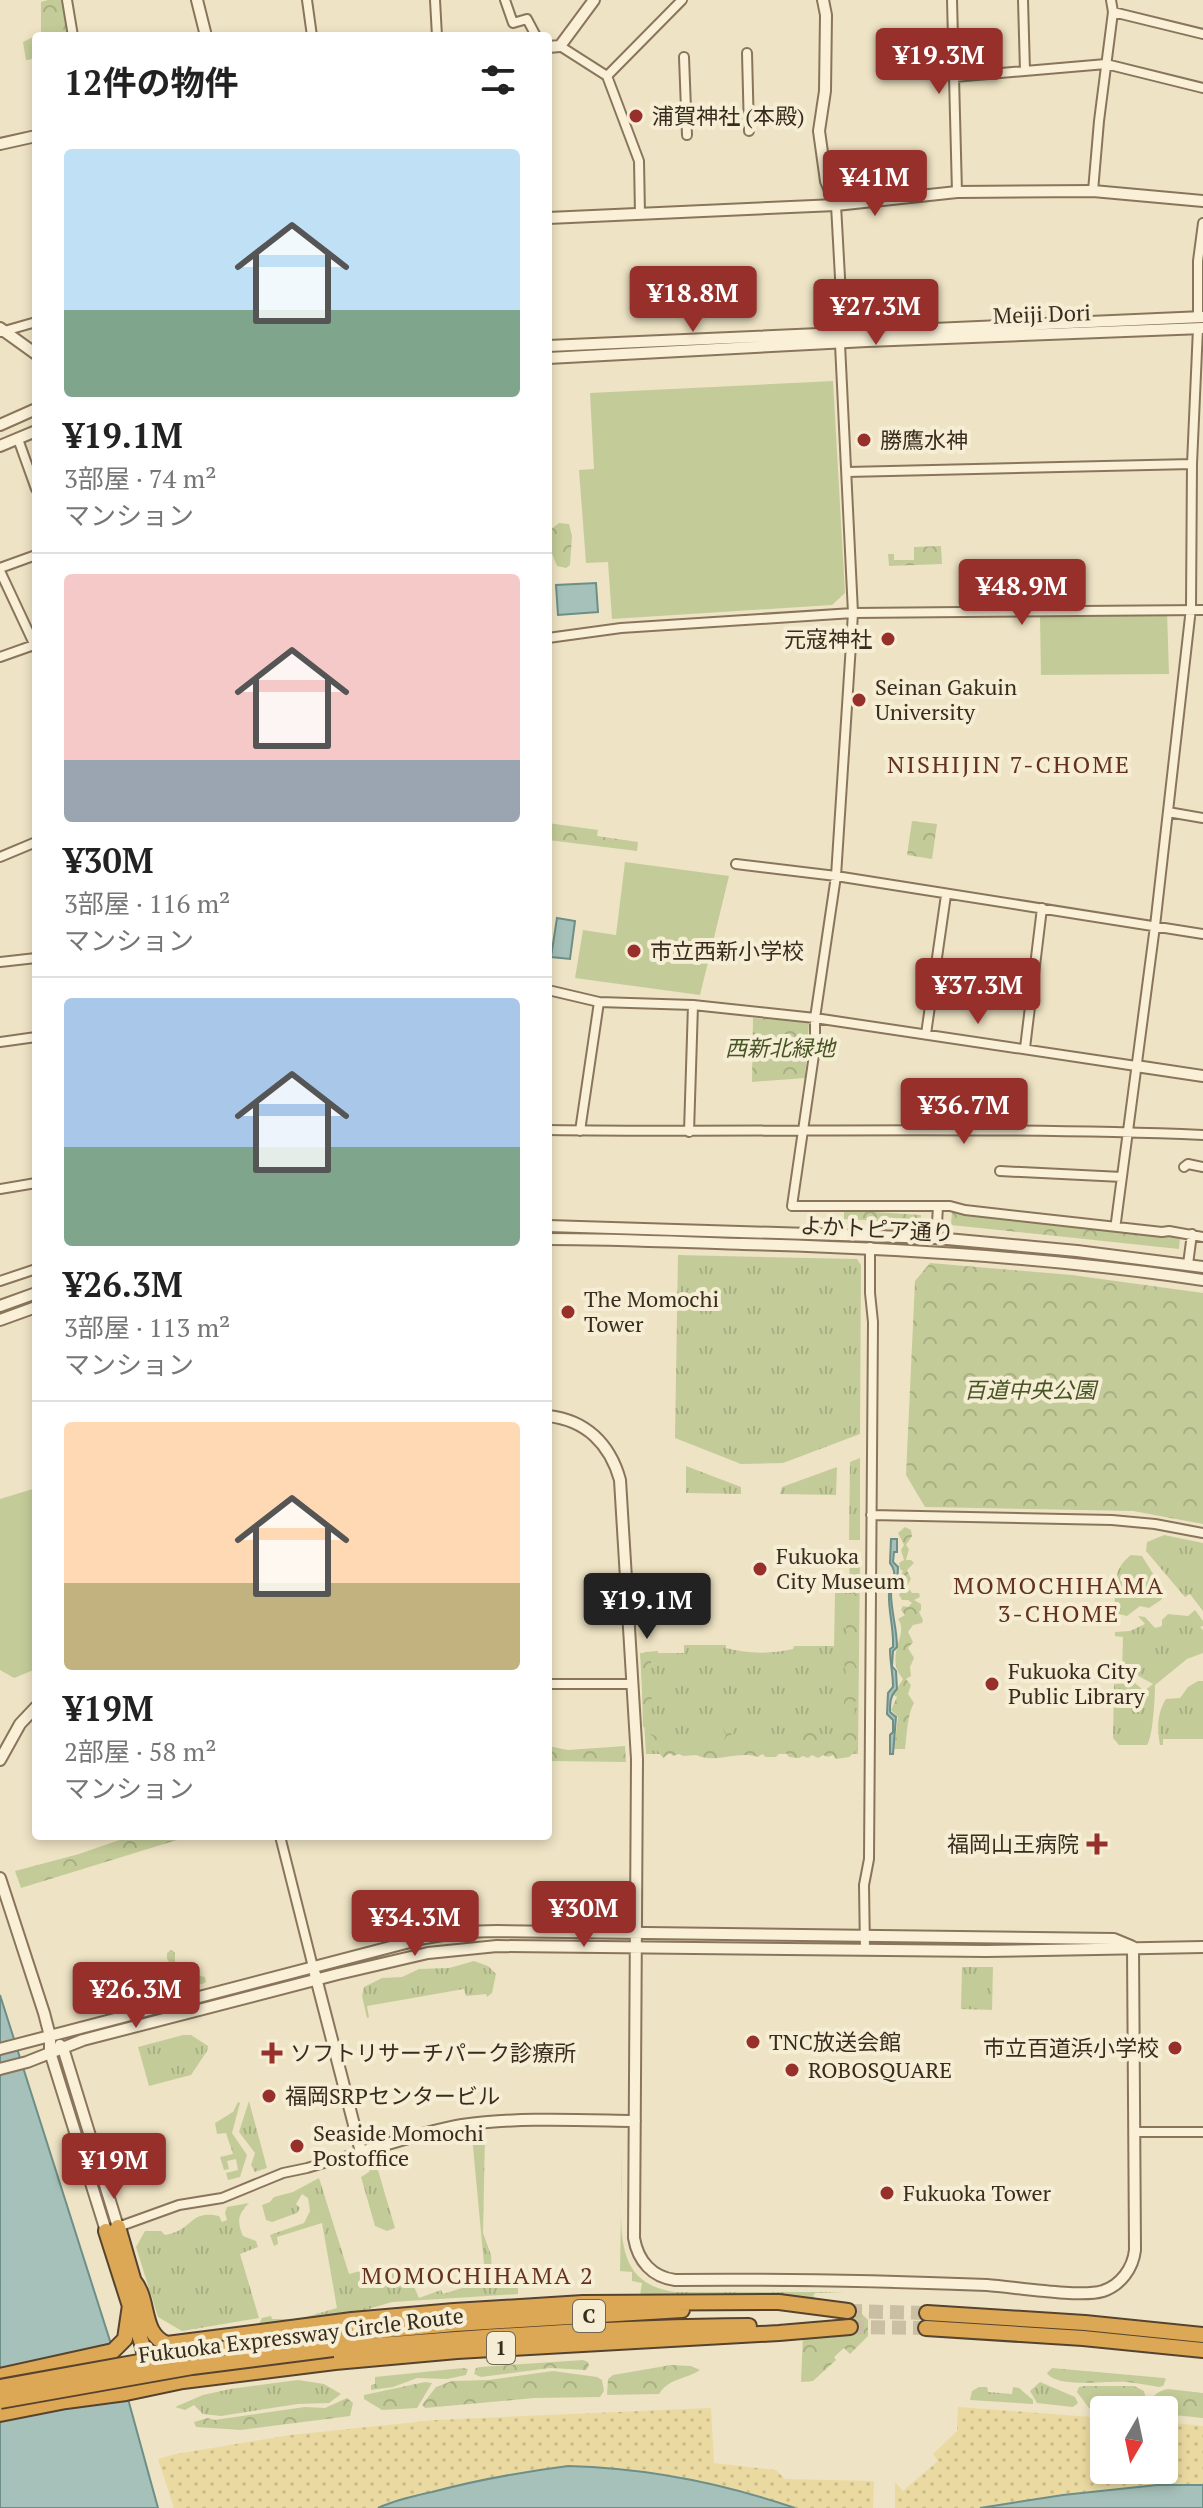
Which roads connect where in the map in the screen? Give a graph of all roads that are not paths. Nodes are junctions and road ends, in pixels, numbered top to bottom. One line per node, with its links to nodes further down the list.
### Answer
1 (67, 0): 13 (street)
2 (197, 0): 14 (street)
3 (307, 0): 15 (street)
4 (435, 0): 16 (street)
5 (505, 0): 17 (street)
6 (594, 0): 19 (street)
7 (682, 0): 25 (street)
8 (823, 0): 35 (street)
9 (952, 0): 26 (street)
10 (1023, 0): 24 (street)
11 (1111, 0): 12 (street)
12 (1113, 12): 18 (street); 23 (street)
13 (72, 32)
14 (205, 32)
15 (311, 32)
16 (437, 32)
17 (534, 32)
18 (1203, 34)
19 (560, 46): 20 (street); 25 (street)
20 (552, 47)
21 (747, 53): 28 (street)
22 (684, 57): 29 (street)
23 (1106, 64): 24 (street); 27 (street); 32 (street)
24 (1025, 71): 26 (street)
25 (607, 76): 36 (street)
26 (954, 77): 33 (street)
27 (1203, 88)
28 (749, 131)
29 (687, 135)
30 (32, 137): 31 (street)
31 (0, 144)
32 (1093, 191): 33 (street); 34 (street)
33 (957, 192): 35 (street)
34 (1203, 201)
35 (836, 205): 36 (street); 42 (street)
36 (640, 214): 37 (street)
37 (552, 218)
38 (1203, 223): 39 (street)
39 (1200, 322): 42 (street, Meiji Dori); 43 (street, Meiji Dori); 52 (street)
40 (32, 324): 41 (street)
41 (1, 330): 45 (street)
42 (843, 332): 43 (street); 44 (street, Meiji Dori)
43 (840, 344): 46 (street, Meiji Dori); 53 (street)
44 (552, 346)
45 (32, 351)
46 (552, 358)
47 (32, 411): 48 (street)
48 (0, 425)
49 (32, 433): 50 (street)
50 (18, 439): 51 (street); 54 (street)
51 (0, 446)
52 (1192, 464): 53 (street); 57 (street)
53 (847, 472): 59 (street)
54 (32, 478)
55 (32, 557): 56 (street)
56 (0, 570): 61 (street)
57 (1191, 608): 58 (street); 59 (street); 64 (street)
58 (1203, 610)
59 (853, 613): 60 (street); 69 (street)
60 (552, 637)
61 (32, 639)
62 (32, 647): 63 (street)
63 (0, 657)
64 (1168, 812): 65 (street); 72 (street)
65 (1203, 818)
66 (32, 844): 67 (street)
67 (0, 857)
68 (736, 864): 69 (street)
69 (836, 876): 70 (street); 79 (street)
70 (946, 895): 71 (street); 80 (street)
71 (1042, 908): 72 (street); 83 (street)
72 (1155, 926): 73 (street); 84 (street)
73 (1203, 934)
74 (32, 958): 75 (street)
75 (0, 962)
76 (552, 991): 77 (street)
77 (599, 1002): 78 (street); 88 (street)
78 (693, 1005): 79 (street); 89 (street)
79 (815, 1018): 80 (street); 86 (street)
80 (926, 1034): 83 (street)
81 (32, 1038): 82 (street)
82 (0, 1042)
83 (1025, 1048): 84 (street)
84 (1136, 1066): 85 (street); 90 (street)
85 (1203, 1076)
86 (802, 1129): 89 (street); 90 (street); 98 (street)
87 (552, 1130): 88 (street)
88 (580, 1131): 89 (street)
89 (689, 1132)
90 (1127, 1132): 91 (street); 95 (street)
91 (1203, 1135)
92 (1184, 1167): 93 (street)
93 (1203, 1167)
94 (1000, 1171): 95 (street)
95 (1122, 1177): 99 (street)
96 (32, 1184): 97 (street)
97 (0, 1189)
98 (938, 1207): 101 (street); 103 (street)
99 (1116, 1222)
100 (552, 1226): 103 (street, よかトピア通り)
101 (1192, 1234): 102 (street); 106 (street)
102 (1203, 1237)
103 (936, 1238): 106 (street, よかトピア通り)
104 (552, 1239): 105 (street, よかトピア通り)
105 (870, 1247): 109 (street, よかトピア通り); 116 (street)
106 (1188, 1264): 107 (street, よかトピア通り)
107 (1203, 1267)
108 (32, 1270): 110 (street)
109 (1203, 1280)
110 (0, 1281)
111 (32, 1294): 112 (street)
112 (0, 1306)
113 (32, 1308): 114 (street)
114 (0, 1320)
115 (552, 1417): 119 (street)
116 (871, 1515): 117 (street); 125 (street)
117 (1203, 1533)
118 (552, 1684): 119 (street)
119 (633, 1684): 124 (street)
120 (32, 1711): 121 (street)
121 (0, 1760)
122 (281, 1840): 130 (street)
123 (0, 1878): 132 (street)
124 (637, 1932): 125 (street); 128 (street); 130 (street)
125 (863, 1937): 126 (street); 129 (street)
126 (1133, 1947): 127 (street); 129 (street); 138 (street)
127 (1203, 1947)
128 (636, 1948): 129 (street); 131 (street); 137 (street)
129 (865, 1950)
130 (313, 1967): 131 (street); 132 (street)
131 (317, 1980): 133 (street); 140 (street)
132 (50, 2036): 133 (street); 134 (street); 135 (street)
133 (63, 2048): 135 (street); 141 (street)
134 (0, 2049)
135 (50, 2052): 136 (street); 141 (street)
136 (0, 2069)
137 (635, 2121): 138 (street); 140 (street)
138 (1136, 2132): 139 (street)
139 (1203, 2132)
140 (361, 2152): 141 (street)
141 (112, 2229): 142 (highway); 143 (highway)
142 (134, 2281): 146 (highway, C); 150 (highway)
143 (130, 2305): 148 (highway); 150 (highway)
144 (850, 2327): 146 (highway, Fukuoka Expressway Circle Route / C); 150 (highway, 1)
145 (1203, 2335): 147 (highway)
146 (332, 2342): 149 (highway, Fukuoka Expressway Circle Route / C, bridge); 151 (highway, Fukuoka Expressway Circle Route, bridge)
147 (1203, 2350)
148 (0, 2376)
149 (0, 2387)
150 (154, 2387): 152 (highway)
151 (0, 2401)
152 (0, 2414)

